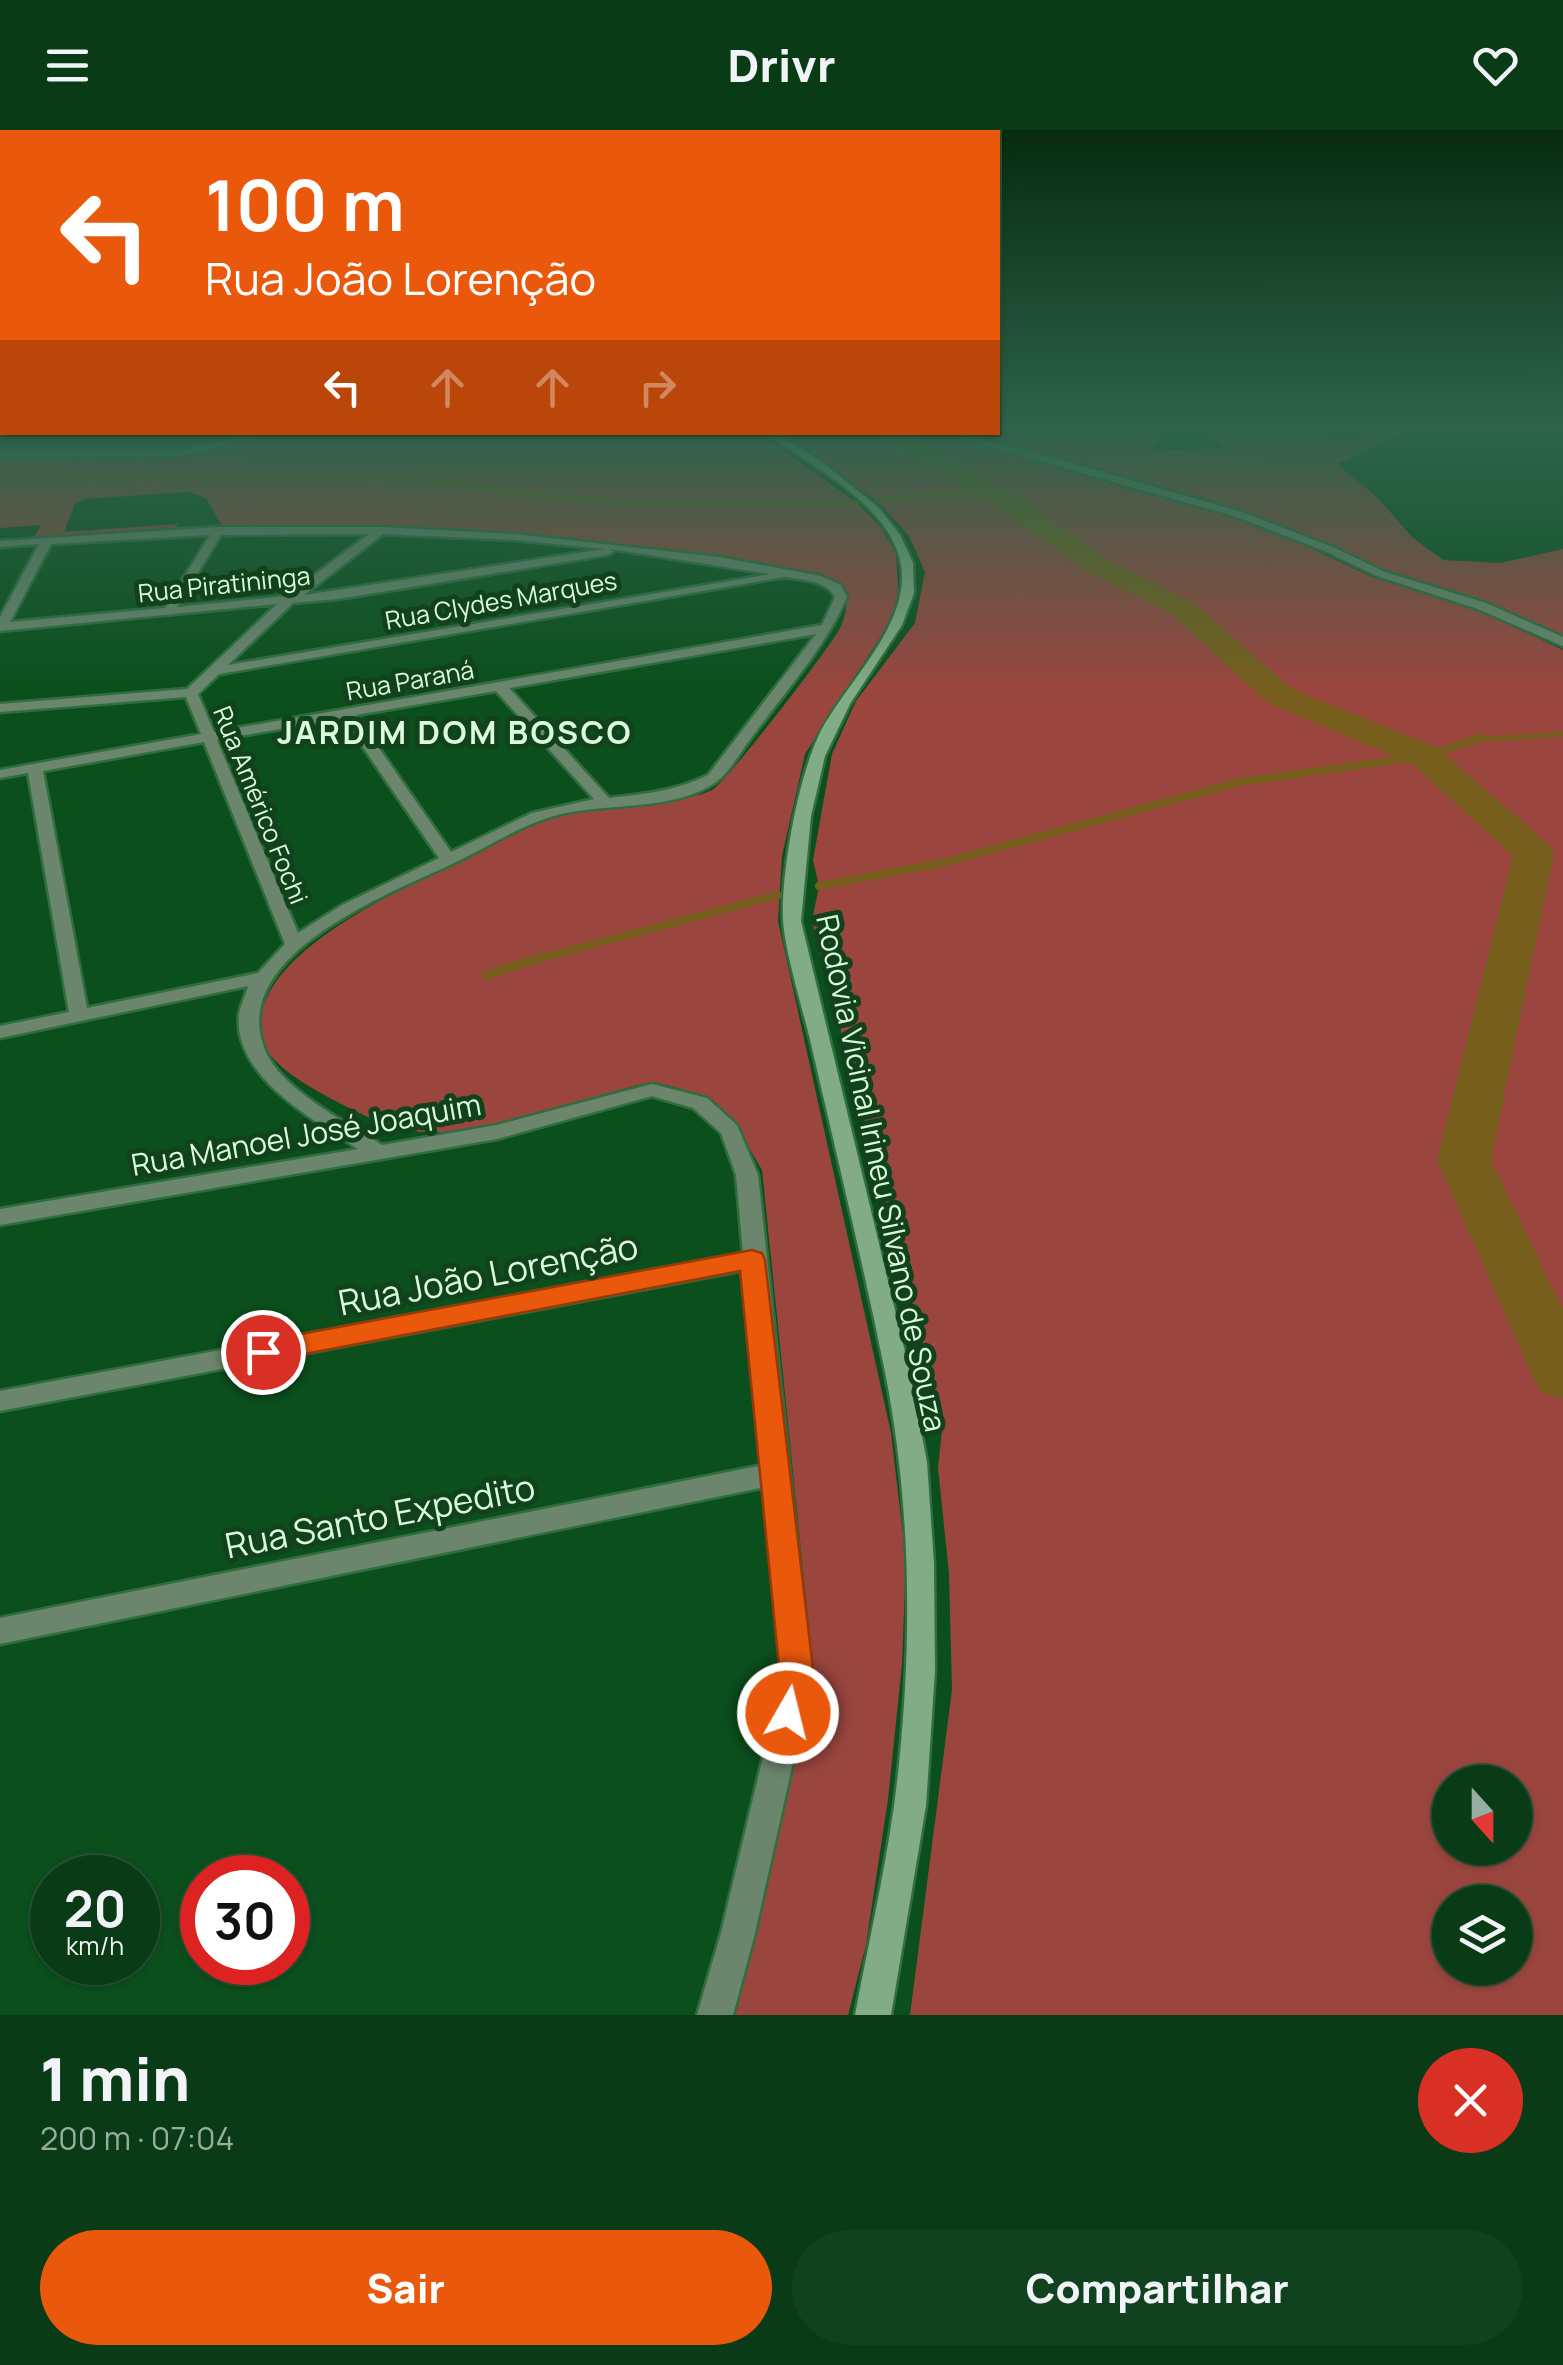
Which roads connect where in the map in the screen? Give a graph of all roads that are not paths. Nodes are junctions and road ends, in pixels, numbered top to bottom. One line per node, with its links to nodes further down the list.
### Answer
1 (879, 514): 35 (main road, Rodovia Vicinal Irineu Silvano de Souza)
2 (1238, 514): 13 (street)
3 (218, 530): 4 (street); 5 (street); 10 (street)
4 (382, 530): 7 (street); 9 (street, Rua Américo Fochi)
5 (48, 540): 6 (street); 11 (street)
6 (0, 544)
7 (628, 547): 8 (street); 9 (street, Rua Piratininga)
8 (790, 574): 12 (street); 14 (street, Rua Clydes Marques)
9 (289, 600): 10 (street, Rua Piratininga); 14 (street, Rua Américo Fochi)
10 (168, 612): 11 (street, Rua Piratininga)
11 (1, 627)
12 (827, 628): 15 (street, Rua Paraná); 22 (street)
13 (1563, 642)
14 (220, 670): 16 (street, Rua Américo Fochi)
15 (500, 687): 18 (street, Rua Paraná); 22 (street)
16 (191, 693): 17 (street); 19 (street, Rua Américo Fochi)
17 (0, 708)
18 (348, 714): 19 (street, Rua Paraná); 23 (street)
19 (208, 738): 20 (street, Rua Paraná); 24 (street, Rua Américo Fochi)
20 (35, 770): 21 (street, Rua Paraná); 26 (street)
21 (0, 774)
22 (603, 800): 23 (street)
23 (448, 859): 24 (street)
24 (294, 944): 25 (street)
25 (264, 977): 26 (street); 28 (street)
26 (79, 1015): 27 (street)
27 (0, 1032)
28 (376, 1151): 29 (street, Rua Manoel José Joaquim); 30 (street, Rua Manoel José Joaquim)
29 (0, 1216)
30 (752, 1260): 31 (street, Rua João Lorenção); 32 (street, Rua Manoel José Joaquim)
31 (0, 1401)
32 (774, 1474): 33 (street, Rua Santo Expedito); 34 (street, Rua Manoel José Joaquim)
33 (0, 1631)
34 (715, 2015)
35 (873, 2015)

